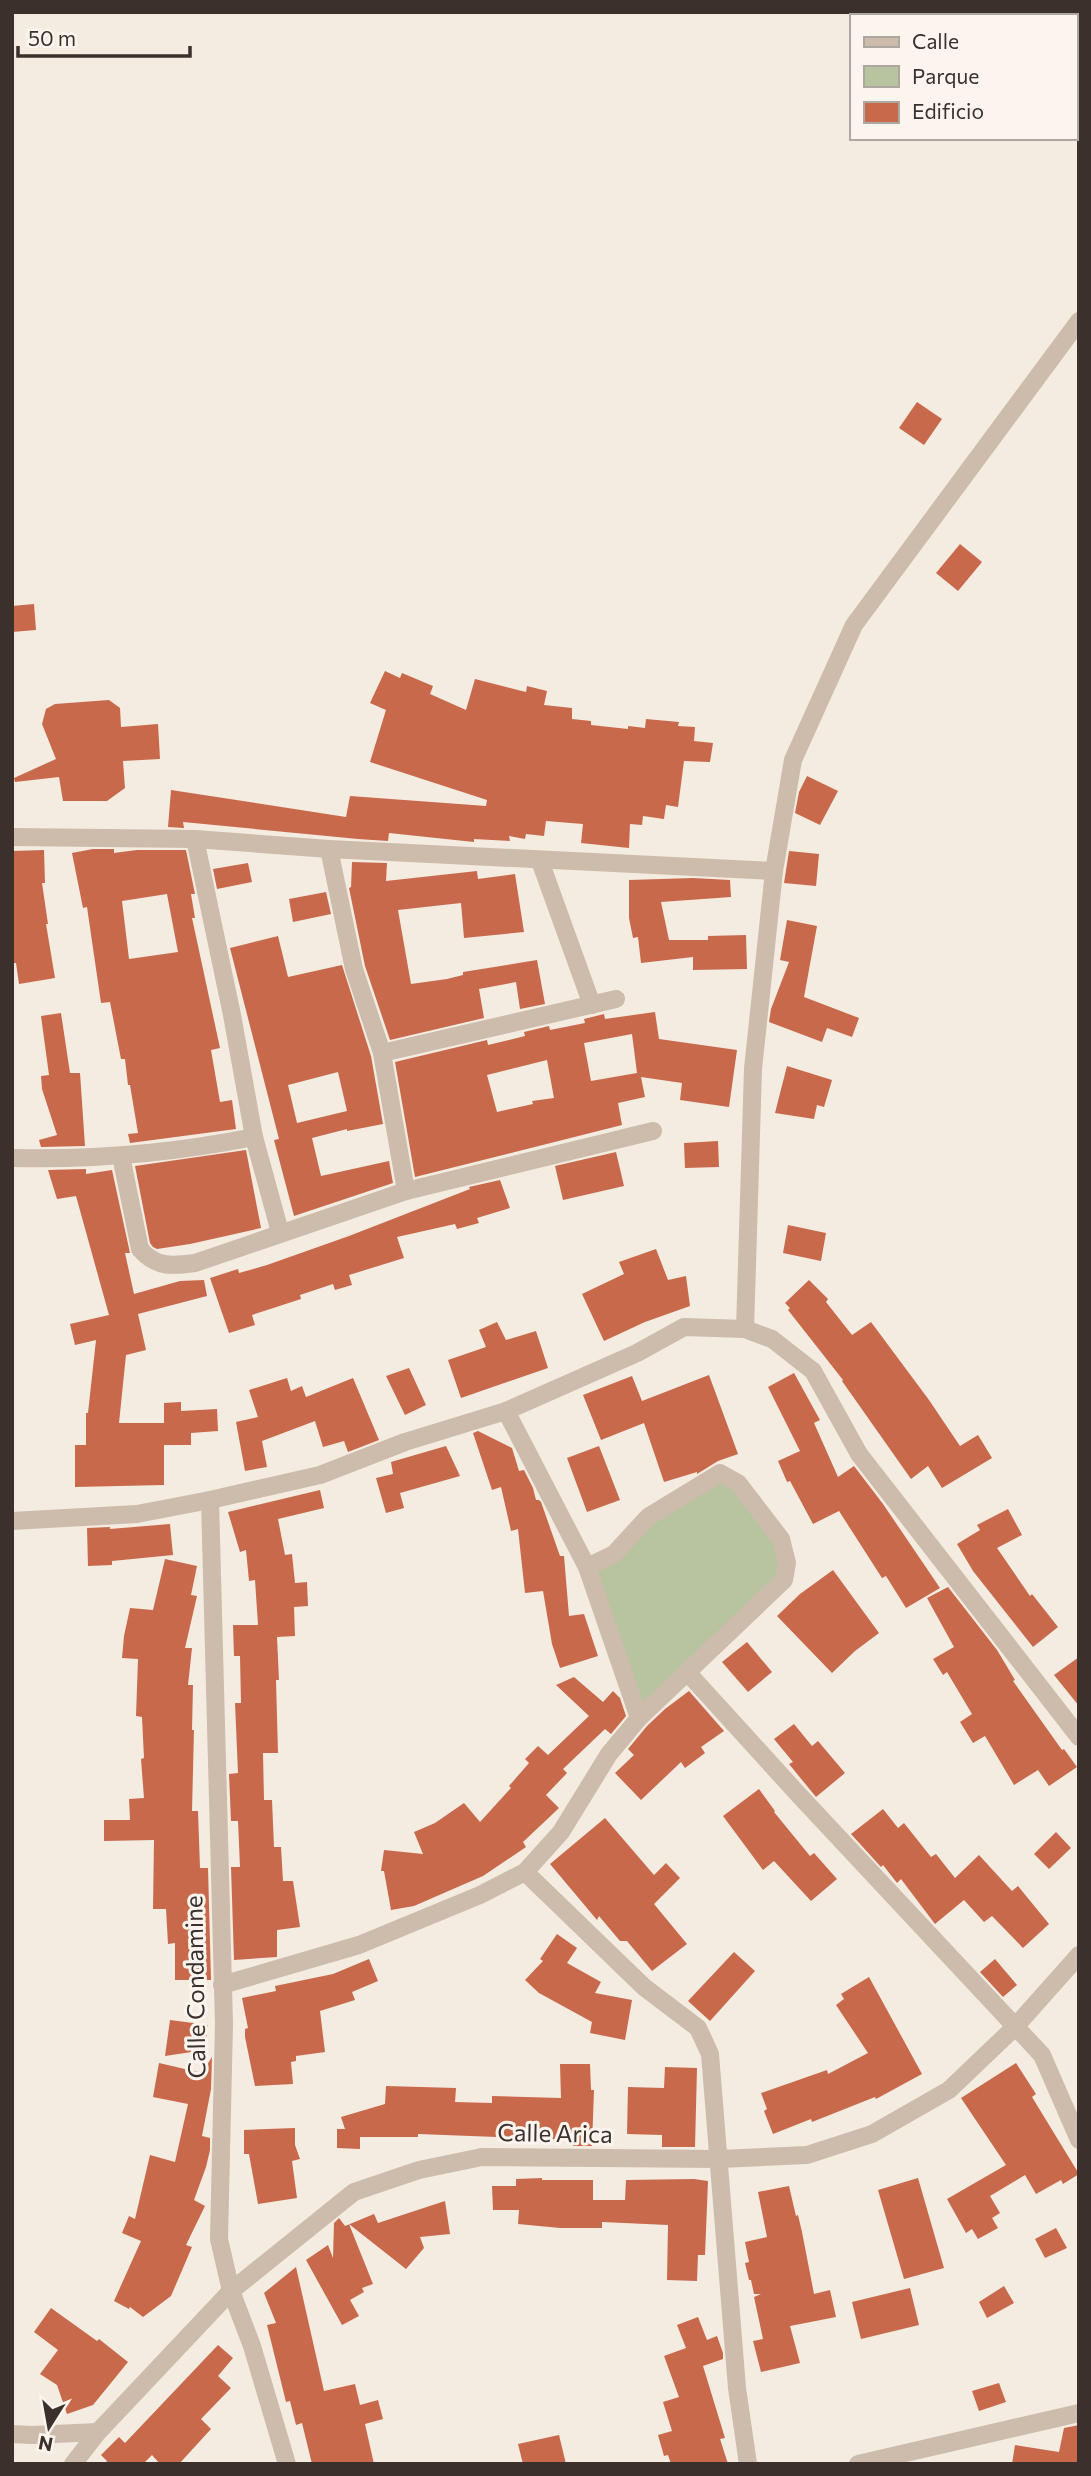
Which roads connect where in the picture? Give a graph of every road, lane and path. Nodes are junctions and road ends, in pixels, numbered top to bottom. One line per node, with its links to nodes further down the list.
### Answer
1 (1079, 321): 6 (street)
2 (12, 837): 3 (street)
3 (195, 839): 4 (street); 11 (street)
4 (329, 849): 5 (street); 9 (street)
5 (540, 860): 6 (street); 8 (street)
6 (774, 871): 16 (street)
7 (616, 999): 8 (street)
8 (592, 1005): 9 (street)
9 (382, 1053): 14 (street)
10 (653, 1131): 14 (street)
11 (254, 1136): 12 (street); 15 (street)
12 (121, 1156): 13 (street); 15 (street)
13 (12, 1158)
14 (406, 1191): 15 (street)
15 (280, 1232)
16 (745, 1329): 17 (street); 23 (street)
17 (506, 1411): 18 (street); 20 (street)
18 (210, 1500): 19 (street); 26 (street, Calle Condamine)
19 (12, 1521)
20 (587, 1567): 21 (street); 22 (street)
21 (687, 1672): 22 (street); 27 (street)
22 (639, 1718): 24 (street)
23 (1079, 1737)
24 (525, 1872): 26 (street); 29 (street)
25 (1079, 1955): 27 (street, Calle Arica)
26 (222, 1985): 30 (street, Calle Condamine)
27 (1015, 2027): 28 (street); 29 (street, Calle Arica)
28 (1079, 2140)
29 (720, 2159): 30 (street, Calle Arica); 36 (street)
30 (231, 2291): 32 (street, Calle Arica); 35 (street, Calle Condamine)
31 (1079, 2413): 37 (street)
32 (98, 2432): 33 (street); 34 (street, Calle Arica)
33 (12, 2434)
34 (73, 2464)
35 (287, 2464)
36 (748, 2464)
37 (858, 2464)

